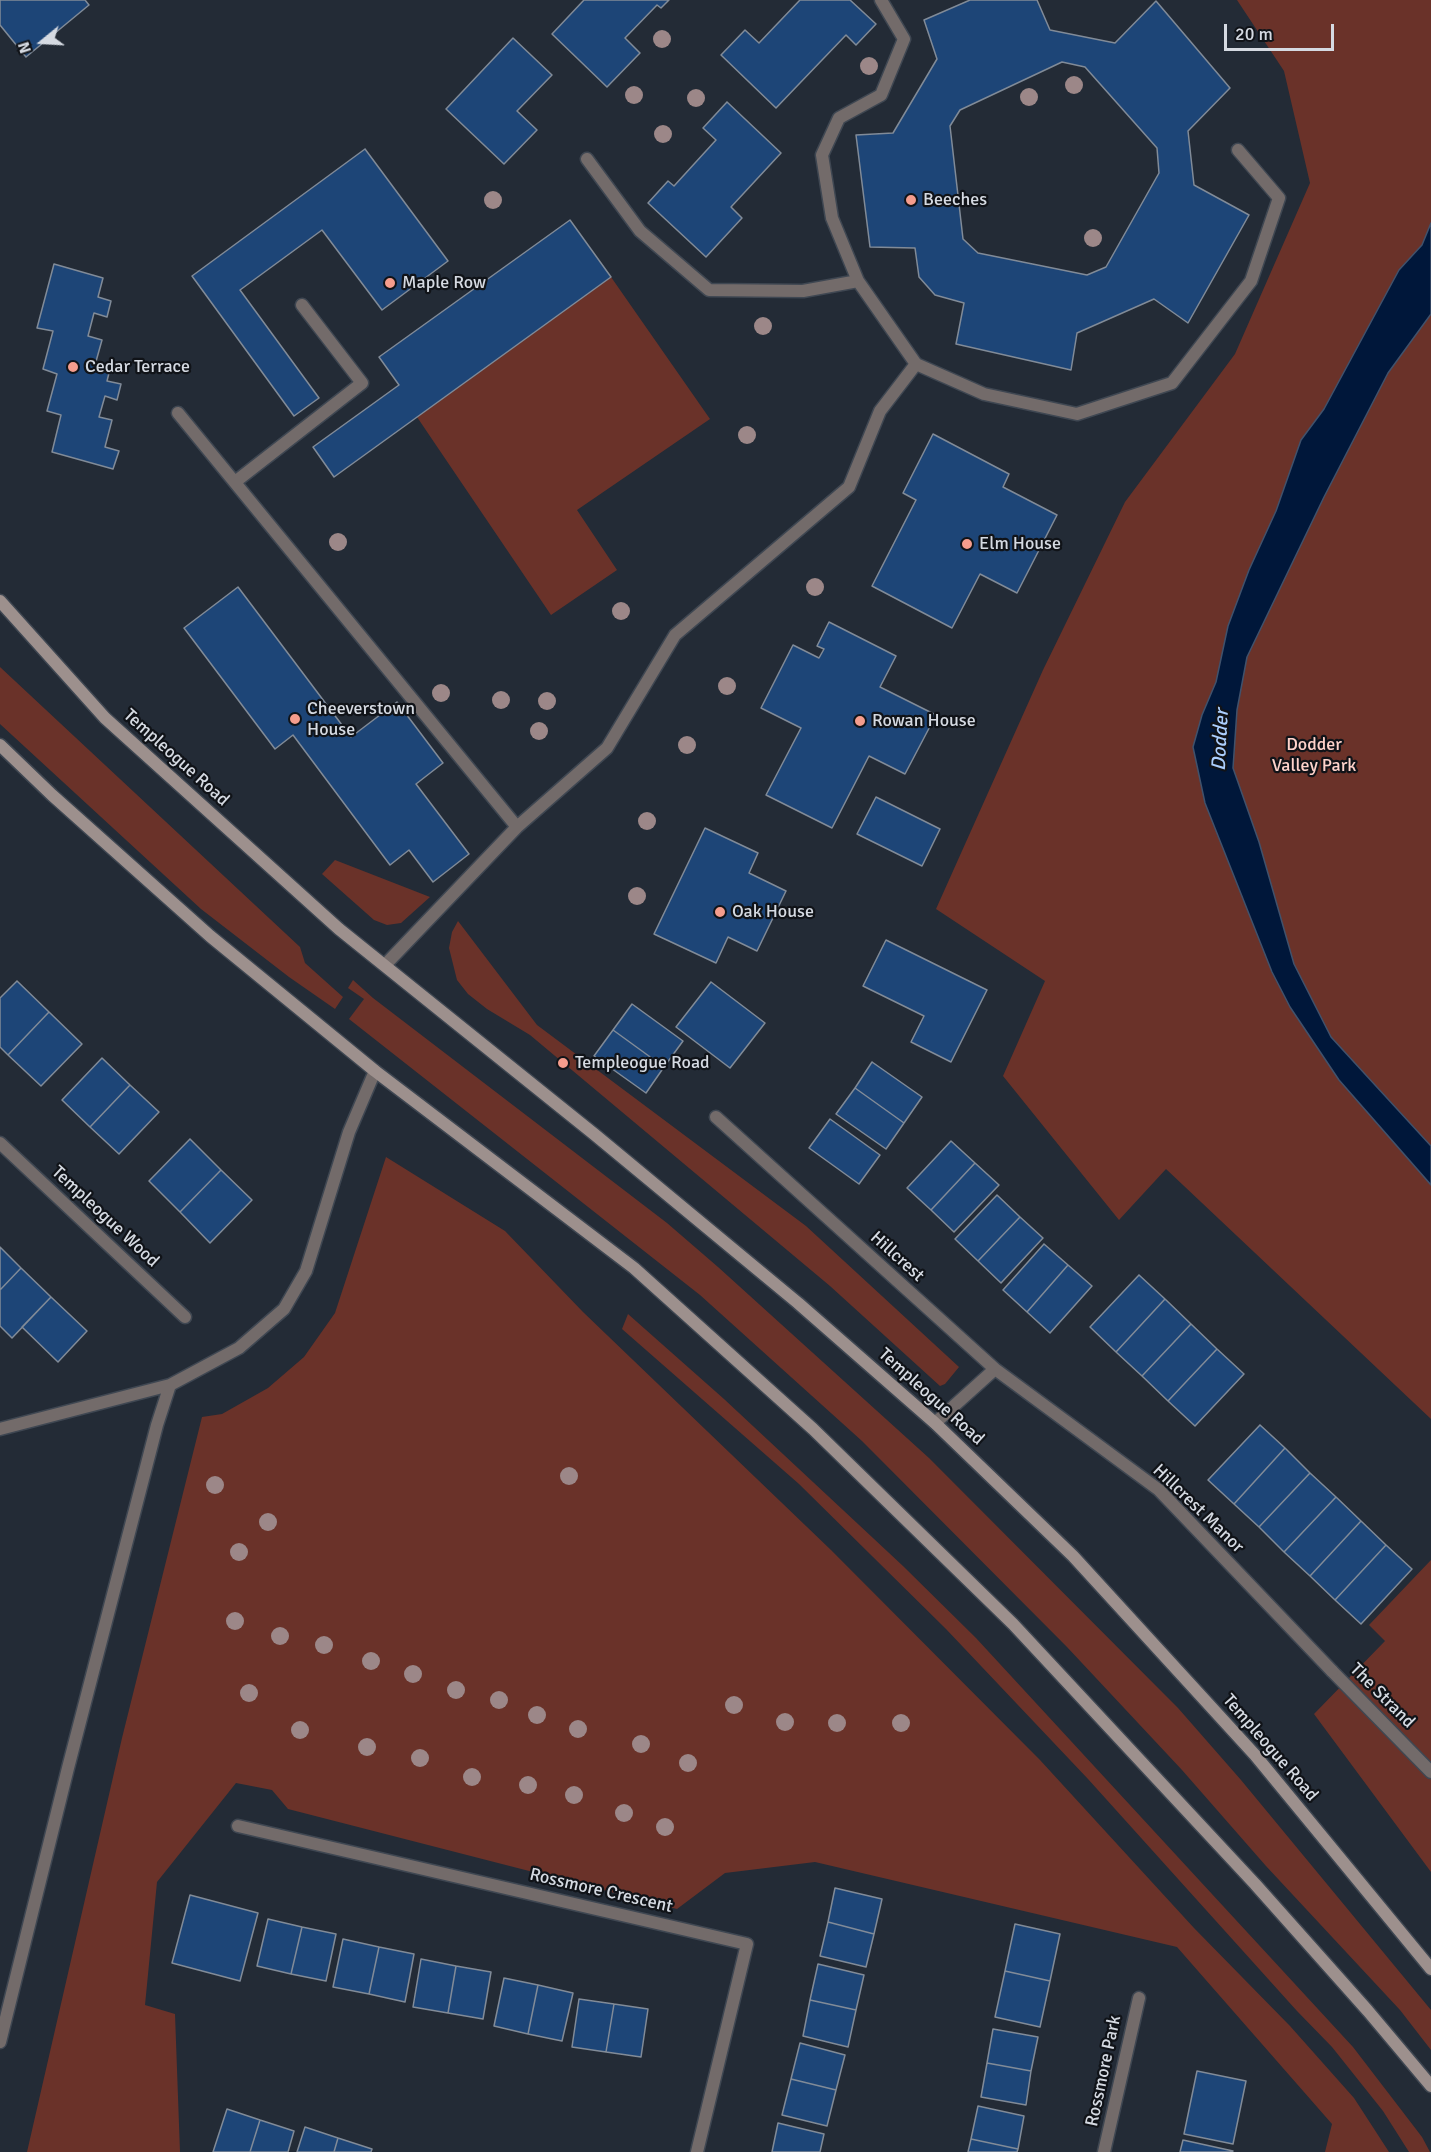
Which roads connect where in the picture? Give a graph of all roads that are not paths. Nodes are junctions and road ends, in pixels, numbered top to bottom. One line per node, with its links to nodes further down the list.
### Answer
1 (881, 0): 4 (street)
2 (1238, 150): 6 (street)
3 (587, 159): 4 (street)
4 (858, 281): 6 (street)
5 (302, 305): 8 (street)
6 (916, 364): 11 (street)
7 (178, 413): 8 (street)
8 (236, 483): 11 (street)
9 (0, 601): 12 (main road, Templeogue Road)
10 (0, 745): 13 (main road)
11 (517, 826): 12 (street)
12 (385, 965): 19 (main road, Templeogue Road)
13 (375, 1071): 18 (street); 27 (main road)
14 (716, 1117): 17 (street, Hillcrest)
15 (0, 1143): 16 (street, Templeogue Wood)
16 (185, 1317)
17 (995, 1369): 19 (street); 21 (street, Hillcrest Manor)
18 (170, 1385): 20 (street); 26 (street)
19 (935, 1423): 24 (main road, Templeogue Road)
20 (0, 1429)
21 (1332, 1671): 22 (street, The Strand)
22 (1431, 1772)
23 (238, 1826): 28 (street, Rossmore Crescent)
24 (1431, 1969)
25 (1139, 1998): 29 (street, Rossmore Park)
26 (0, 2042)
27 (1431, 2086)
28 (697, 2152)
29 (1104, 2152)

